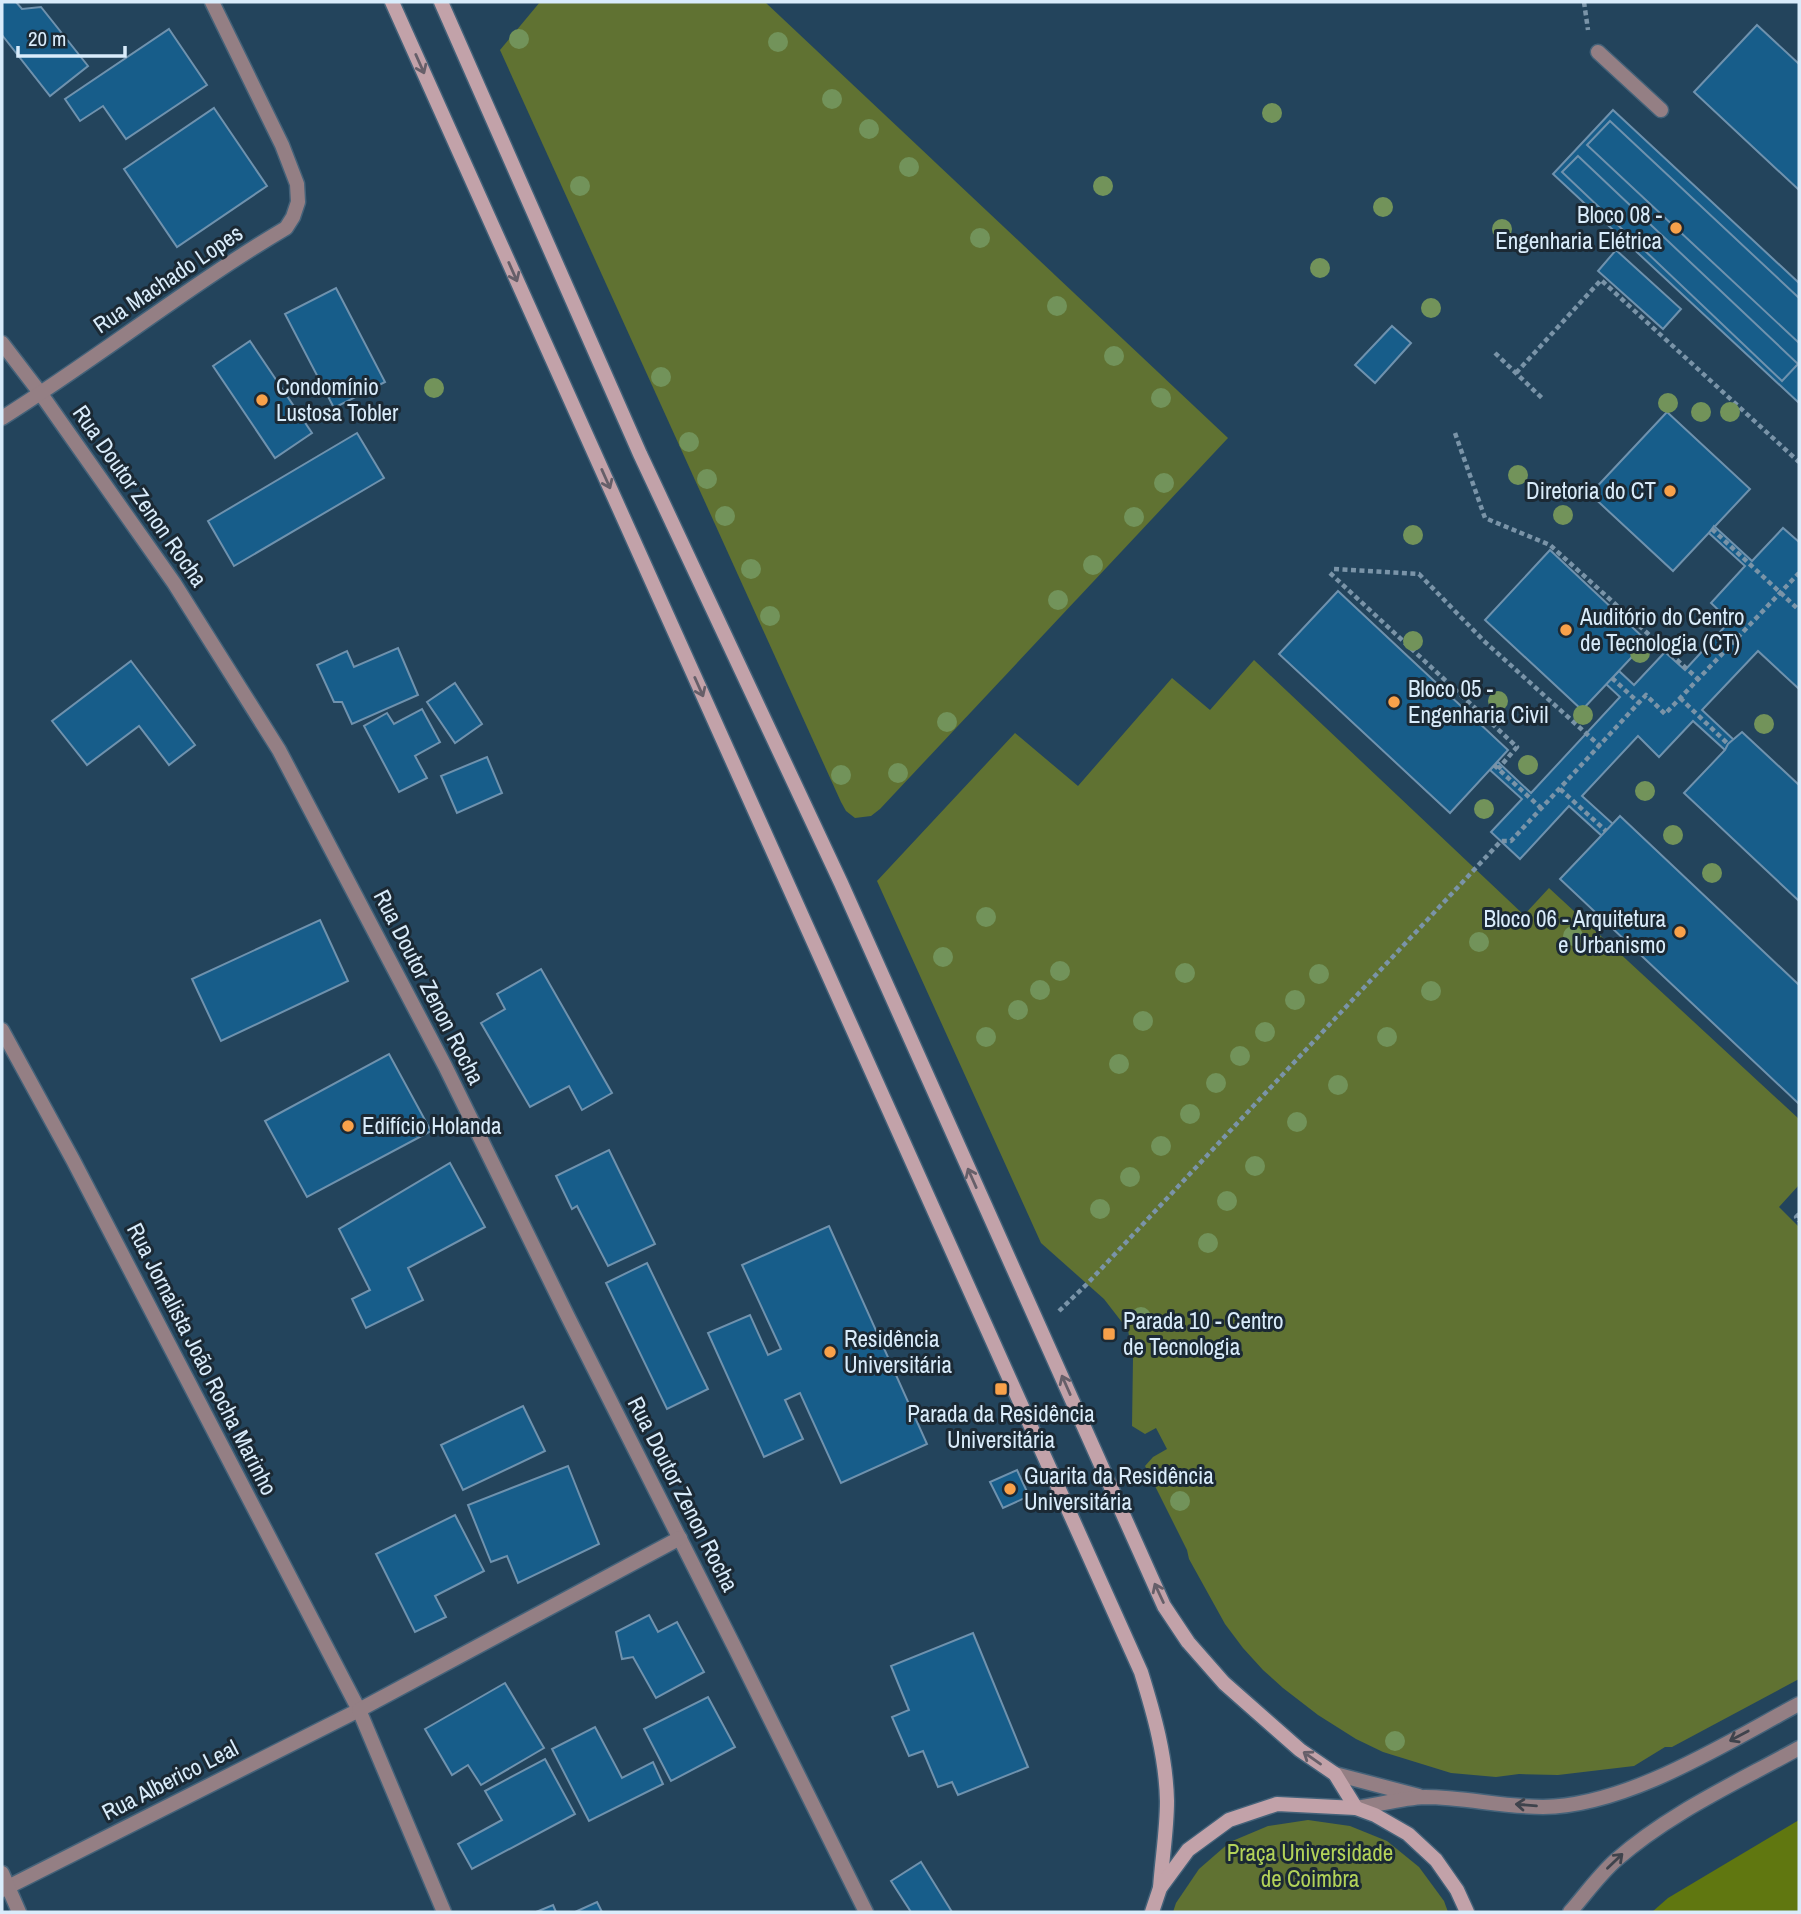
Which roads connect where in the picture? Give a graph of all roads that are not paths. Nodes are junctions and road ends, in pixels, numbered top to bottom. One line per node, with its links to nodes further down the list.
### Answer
1 (212, 2): 7 (street, Rua Machado Lopes)
2 (392, 2): 18 (main road, one-way to 18)
3 (441, 2): 14 (main road, one-way to 3)
4 (1598, 52): 5 (street)
5 (1661, 110)
6 (2, 343): 7 (street, Rua Doutor Zenon Rocha)
7 (41, 394): 8 (street, Rua Machado Lopes); 10 (street, Rua Doutor Zenon Rocha)
8 (2, 418)
9 (2, 1030): 12 (street, Rua Jornalista João Rocha Marinho)
10 (680, 1538): 12 (street); 21 (street, Rua Doutor Zenon Rocha)
11 (1799, 1704): 15 (street, one-way to 15)
12 (359, 1710): 17 (street, Rua Alberico Leal); 20 (street, Rua Jornalista João Rocha Marinho)
13 (1799, 1748): 24 (street, one-way to 13)
14 (1335, 1774): 15 (street); 16 (main road)
15 (1424, 1797): 16 (street)
16 (1356, 1808): 18 (main road); 23 (main road)
17 (4, 1883): 19 (street)
18 (1160, 1888): 22 (main road)
19 (19, 1912)
20 (444, 1912)
21 (866, 1912)
22 (1152, 1912)
23 (1467, 1912)
24 (1570, 1912)

